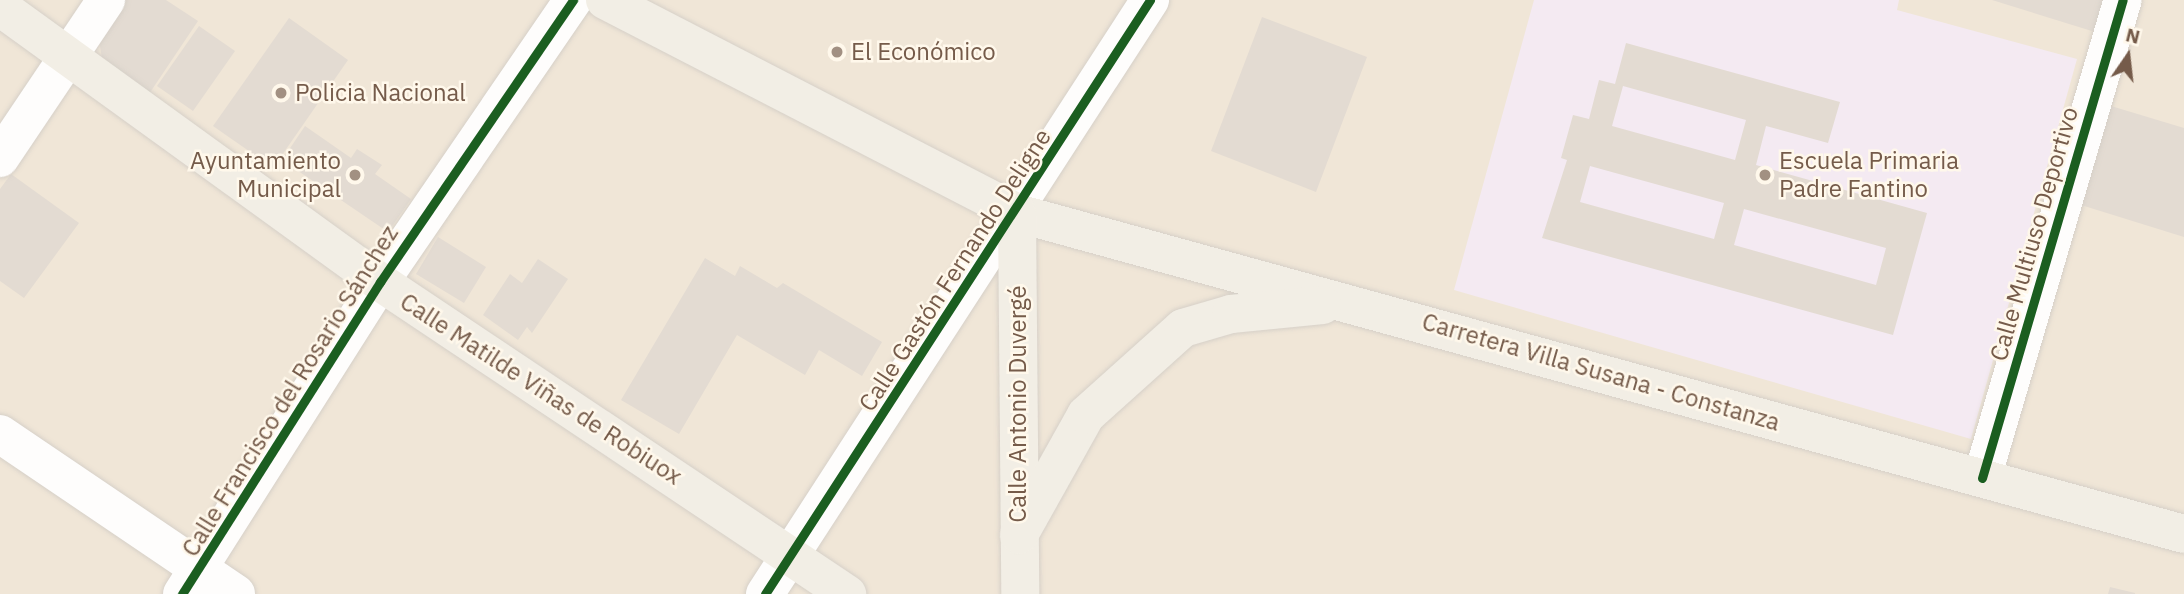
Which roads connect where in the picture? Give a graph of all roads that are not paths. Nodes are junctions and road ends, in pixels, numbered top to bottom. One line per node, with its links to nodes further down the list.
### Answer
1 (106, 0): 7 (street)
2 (573, 0): 10 (street, Calle Francisco del Rosario Sánchez)
3 (605, 0): 9 (main road, Carretera Villa Susana - Constanza)
4 (1150, 0): 9 (street, Calle Gastón Fernando Deligne)
5 (2123, 0): 13 (street, Calle Multiuso Deportivo)
6 (0, 7): 7 (main road, Calle Matilde Viñas de Robiuox)
7 (69, 57): 8 (street); 10 (main road, Calle Matilde Viñas de Robiuox)
8 (0, 158)
9 (1017, 213): 11 (main road, Carretera Villa Susana - Constanza); 15 (main road, Calle Antonio Duvergé); 16 (street, Calle Gastón Fernando Deligne)
10 (380, 282): 16 (main road, Calle Matilde Viñas de Robiuox); 17 (street, Calle Francisco del Rosario Sánchez)
11 (1350, 302): 13 (main road, Carretera Villa Susana - Constanza); 15 (main road)
12 (0, 434): 17 (street)
13 (1982, 478): 14 (main road, Carretera Villa Susana - Constanza)
14 (2184, 534)
15 (1019, 535): 21 (main road, Calle Antonio Duvergé)
16 (792, 554): 19 (street, Calle Gastón Fernando Deligne); 20 (main road, Calle Matilde Viñas de Robiuox)
17 (191, 582): 18 (street)
18 (236, 594)
19 (765, 594)
20 (848, 594)
21 (1020, 594)

